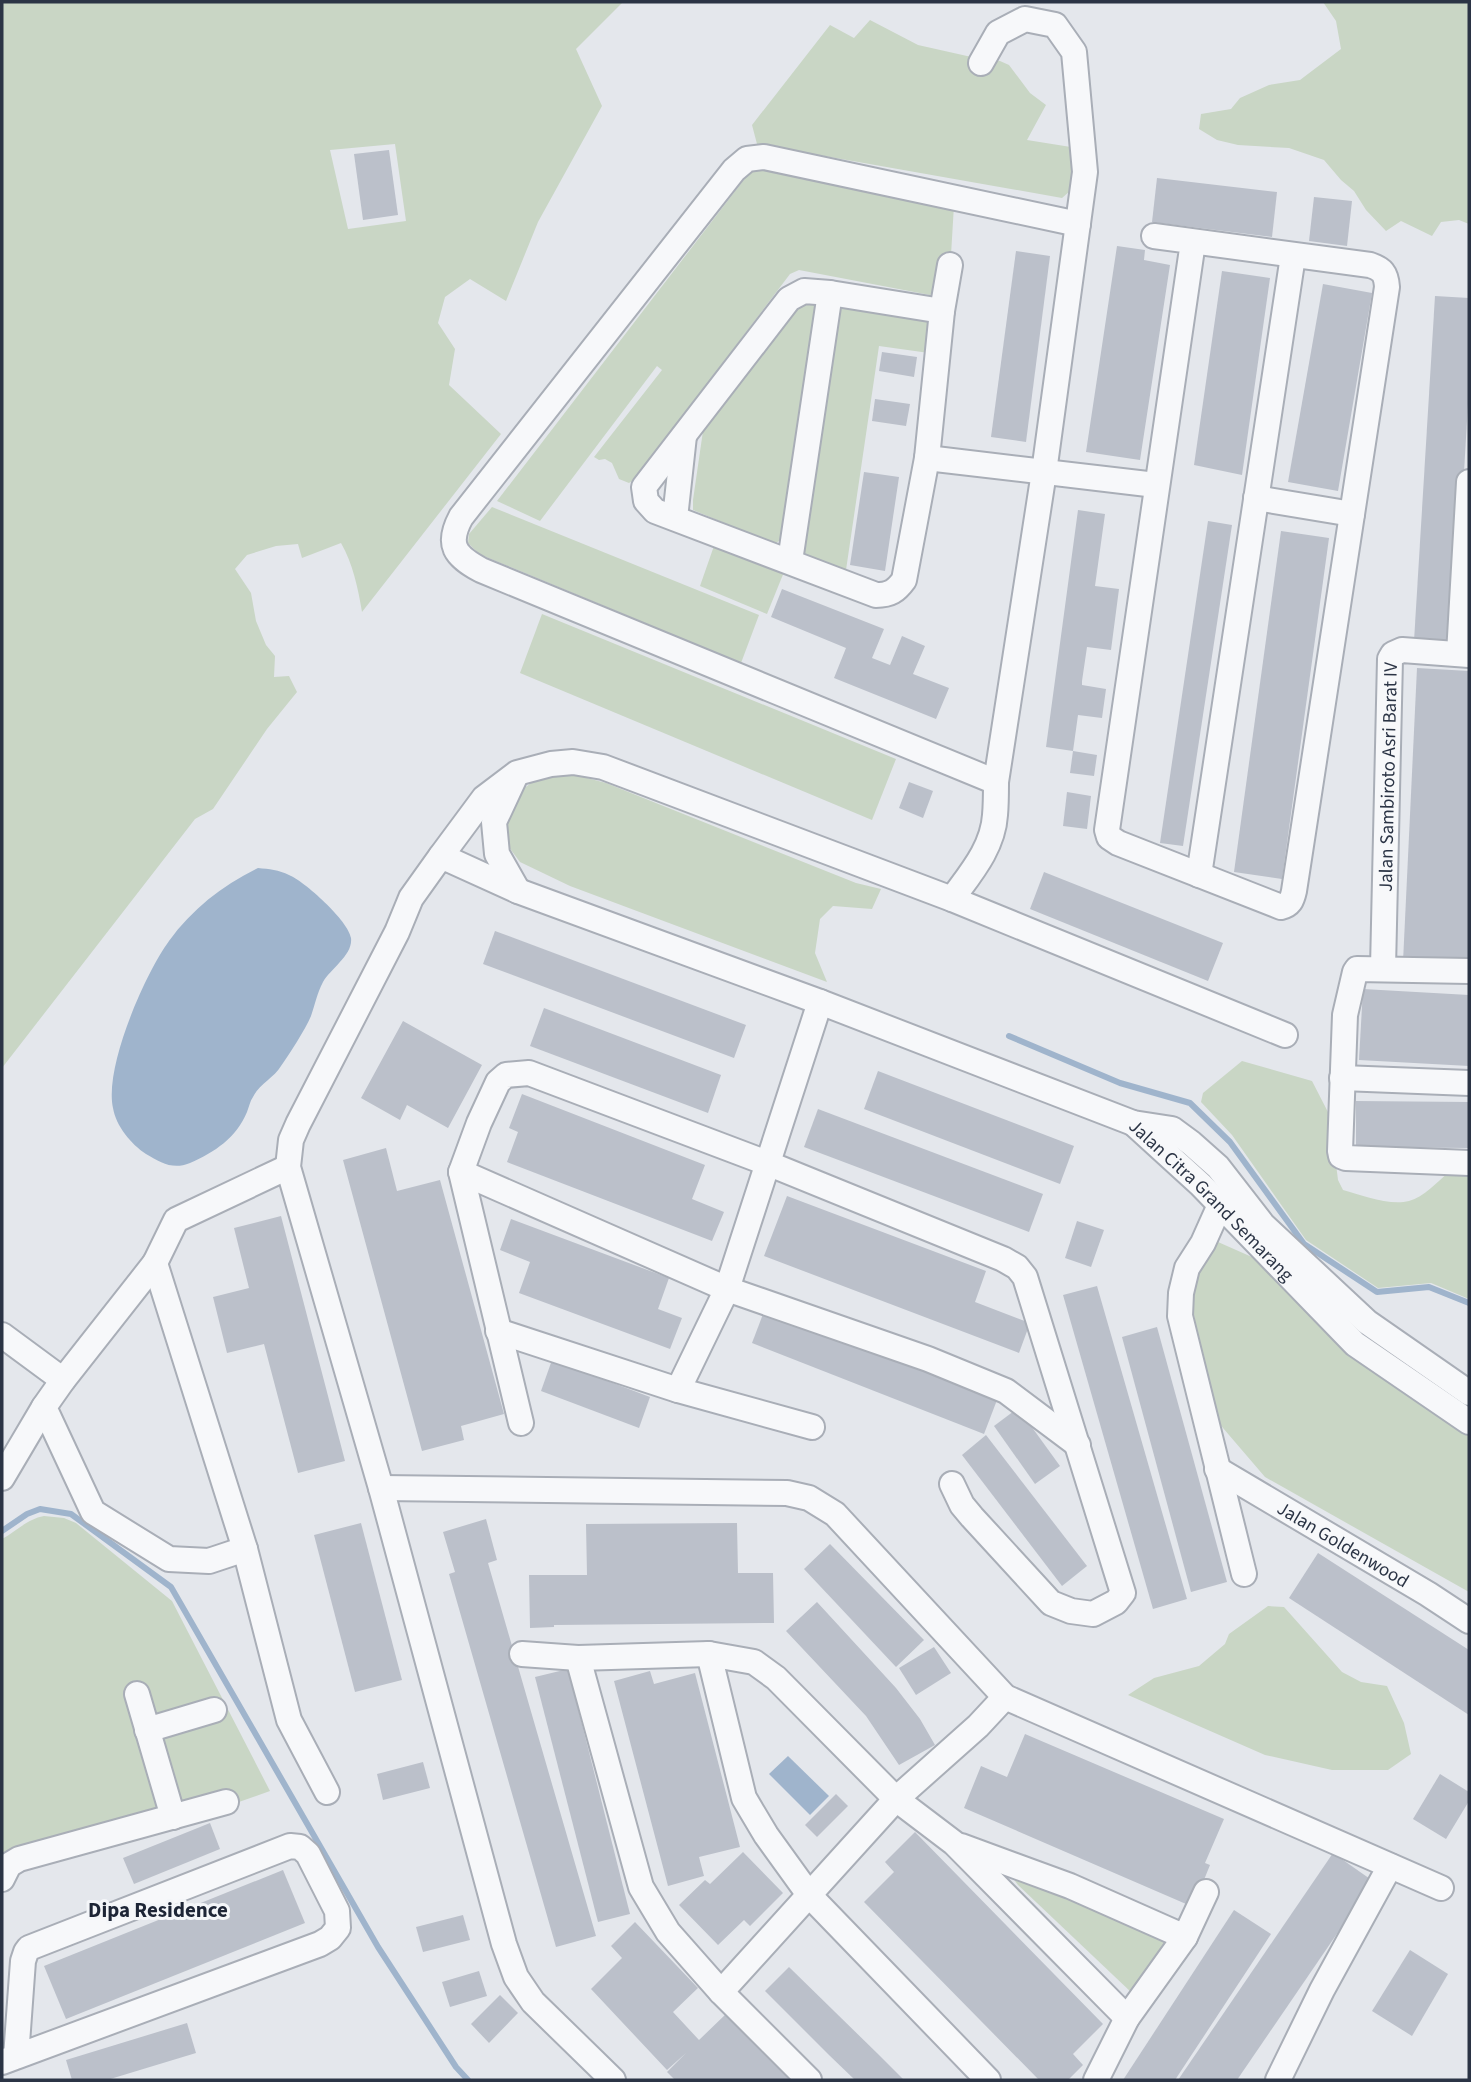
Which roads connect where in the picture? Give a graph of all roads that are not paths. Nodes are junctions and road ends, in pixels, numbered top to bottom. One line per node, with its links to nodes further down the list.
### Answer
1 (981, 63): 2 (street)
2 (1078, 224): 11 (street); 20 (street)
3 (1154, 236): 4 (street)
4 (1193, 242): 5 (street); 13 (street)
5 (1293, 256): 14 (street); 15 (street)
6 (950, 265): 8 (street)
7 (830, 293): 8 (street); 9 (street); 17 (street)
8 (942, 311): 10 (street)
9 (684, 436): 16 (street); 16 (street)
10 (927, 458): 11 (street); 17 (street)
11 (1044, 472): 13 (street); 20 (street)
12 (1469, 482): 18 (street)
13 (1156, 485): 22 (street)
14 (1256, 498): 15 (street); 22 (street)
15 (1352, 514): 22 (street)
16 (675, 518): 17 (street)
17 (790, 561)
18 (1464, 655): 25 (street, Jalan Sambiroto Asri Barat IV)
19 (517, 773): 21 (street); 23 (street); 24 (street)
20 (996, 782): 24 (street)
21 (441, 856): 23 (street); 34 (street)
22 (1199, 875)
23 (518, 891): 27 (street)
24 (952, 899): 28 (street)
25 (1383, 968): 26 (street); 29 (street)
26 (1469, 971)
27 (820, 1002): 31 (street); 32 (street)
28 (1285, 1035)
29 (1342, 1078): 30 (street); 33 (street)
30 (1469, 1083)
31 (1133, 1123): 36 (street, Jalan Citra Grand Semarang); 37 (street, Jalan Citra Grand Semarang)
32 (767, 1163): 35 (street); 39 (street); 49 (street)
33 (1469, 1163)
34 (288, 1167): 38 (street); 53 (street)
35 (461, 1172): 39 (street); 40 (street)
36 (1220, 1205): 37 (street, Jalan Citra Grand Semarang); 50 (street)
37 (1257, 1231): 44 (street, Jalan Citra Grand Semarang); 46 (street, Jalan Citra Grand Semarang)
38 (155, 1263): 42 (street); 54 (street)
39 (727, 1289): 43 (street); 49 (street)
40 (498, 1331): 43 (street); 47 (street)
41 (2, 1335): 42 (street)
42 (63, 1380): 45 (street)
43 (678, 1390): 48 (street)
44 (1469, 1393)
45 (44, 1407): 51 (street); 54 (street)
46 (1469, 1422)
47 (521, 1423)
48 (811, 1427)
49 (1079, 1444): 52 (street)
50 (1217, 1469): 55 (street); 56 (street, Jalan Goldenwood)
51 (2, 1478)
52 (953, 1483)
53 (381, 1488): 61 (street); 78 (street)
54 (244, 1549): 64 (street)
55 (1244, 1574)
56 (1469, 1622)
57 (522, 1654): 59 (street)
58 (709, 1654): 59 (street); 65 (street); 73 (street)
59 (578, 1658): 75 (street)
60 (137, 1694): 63 (street)
61 (1005, 1697): 65 (street); 69 (street)
62 (214, 1710): 63 (street)
63 (147, 1730): 67 (street)
64 (327, 1792)
65 (896, 1799): 68 (street); 73 (street)
66 (226, 1802): 67 (street)
67 (173, 1817): 70 (street)
68 (954, 1843): 74 (street); 76 (street)
69 (1390, 1866): 71 (street); 82 (street)
70 (2, 1879)
71 (1441, 1888)
72 (1206, 1892): 74 (street)
73 (810, 1896): 75 (street); 80 (street)
74 (1185, 1937): 76 (street)
75 (721, 1992): 79 (street)
76 (1127, 2018): 81 (street)
77 (9, 2059): 77 (street)
78 (613, 2080)
79 (809, 2080)
80 (988, 2080)
81 (1096, 2080)
82 (1278, 2080)

